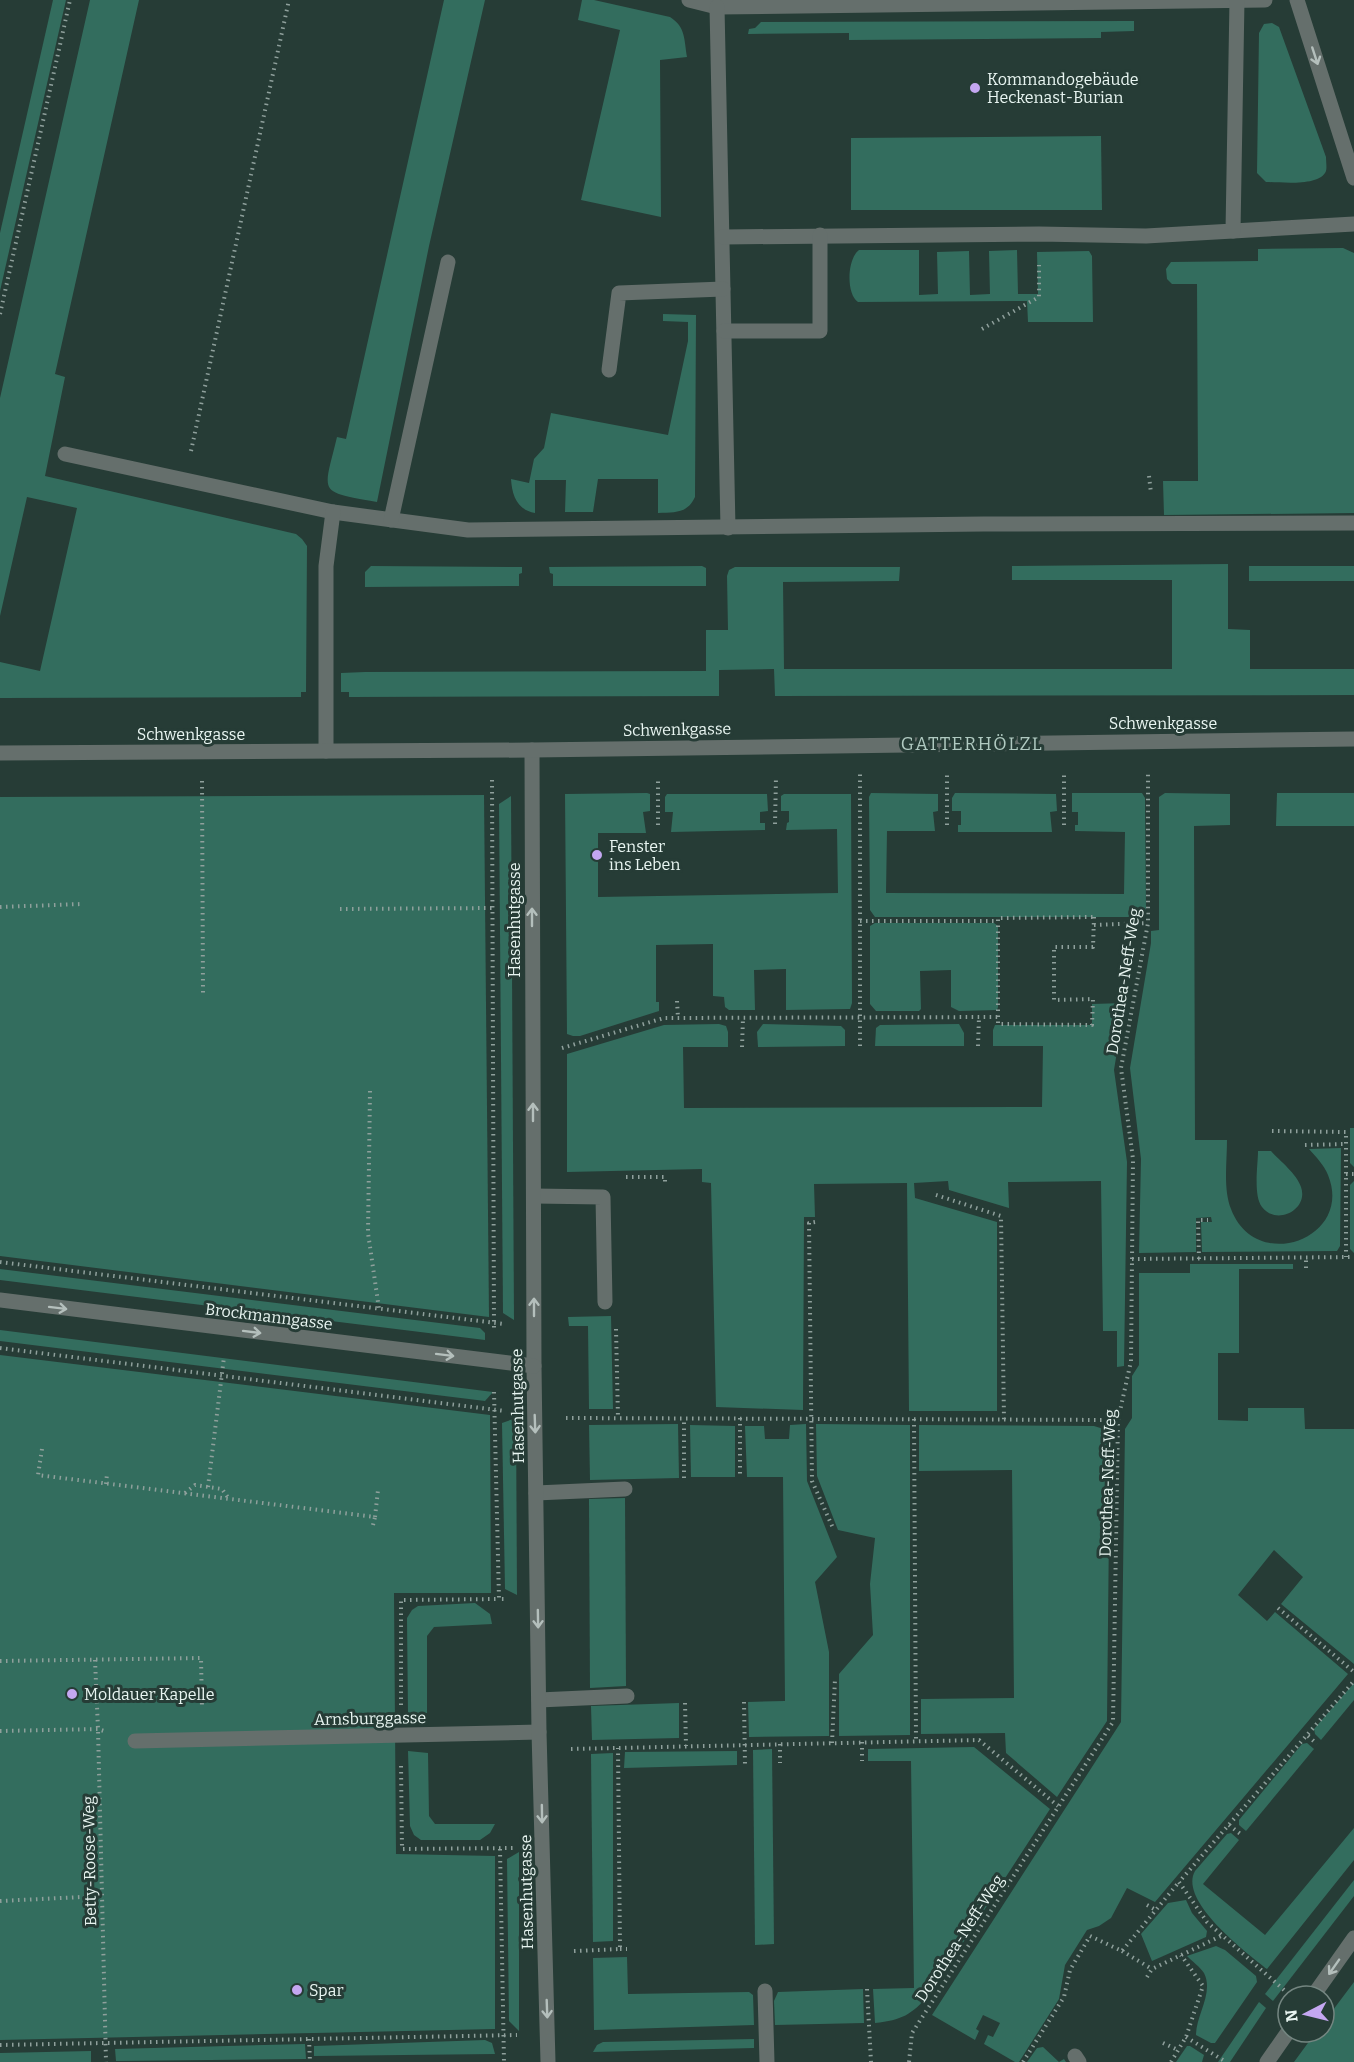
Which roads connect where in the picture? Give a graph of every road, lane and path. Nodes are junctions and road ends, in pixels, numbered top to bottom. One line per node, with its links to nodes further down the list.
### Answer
1 (70, 0): 16 (path)
2 (289, 0): 21 (path)
3 (689, 0): 7 (street)
4 (1264, 0): 6 (street)
5 (1297, 0): 8 (street, one-way to 8)
6 (1237, 1): 7 (street); 10 (street)
7 (717, 7): 13 (street)
8 (1354, 178)
9 (1354, 224): 10 (street)
10 (1233, 231): 11 (street)
11 (1039, 234): 12 (street); 17 (path)
12 (820, 235): 13 (street); 18 (street)
13 (723, 237): 15 (street)
14 (448, 262): 23 (street)
15 (723, 290): 18 (street); 19 (street)
16 (0, 314)
17 (982, 329)
18 (724, 331): 25 (street)
19 (609, 370)
20 (64, 454): 21 (street)
21 (184, 480): 22 (street)
22 (333, 512): 23 (street); 33 (street)
23 (391, 520): 25 (street)
24 (1354, 523): 25 (street)
25 (728, 528)
26 (1354, 740): 27 (street, Schwenkgasse)
27 (1148, 741): 28 (street, Schwenkgasse); 48 (path, Dorothea-Neff-Weg)
28 (1064, 742): 30 (street, Schwenkgasse); 41 (path)
29 (861, 744): 30 (street, Schwenkgasse); 32 (street, Schwenkgasse); 46 (path)
30 (947, 744): 40 (path)
31 (491, 750): 32 (street, Schwenkgasse); 33 (street, Schwenkgasse); 44 (path)
32 (532, 750): 60 (street, Hasenhutgasse, one-way to 32)
33 (326, 751): 34 (street, Schwenkgasse)
34 (202, 752): 35 (street, Schwenkgasse); 50 (path)
35 (0, 753)
36 (658, 802): 39 (path)
37 (776, 803): 38 (path)
38 (775, 824)
39 (658, 825)
40 (947, 825)
41 (1064, 825)
42 (82, 904): 43 (path)
43 (0, 907)
44 (493, 908): 45 (path); 85 (path)
45 (340, 909)
46 (860, 921): 47 (path); 52 (path)
47 (997, 921): 49 (path); 54 (path)
48 (1148, 923): 49 (path); 78 (path, Dorothea-Neff-Weg)
49 (1094, 925): 54 (path)
50 (202, 993)
51 (678, 1001): 55 (path)
52 (859, 1017): 53 (path); 56 (path); 57 (path)
53 (979, 1017): 54 (path); 58 (path)
54 (998, 1017)
55 (678, 1018): 56 (path); 60 (path)
56 (742, 1018): 59 (path)
57 (860, 1046)
58 (978, 1046)
59 (742, 1047)
60 (533, 1057): 70 (street, Hasenhutgasse, one-way to 60)
61 (370, 1091): 84 (path)
62 (1272, 1131): 63 (path)
63 (1346, 1144): 64 (path); 65 (path)
64 (1305, 1145)
65 (1346, 1174): 66 (path); 75 (path)
66 (1354, 1174)
67 (644, 1177): 68 (path)
68 (665, 1183)
69 (936, 1195): 73 (path)
70 (534, 1196): 83 (street); 87 (street, Hasenhutgasse, one-way to 70)
71 (1208, 1220): 79 (path)
72 (815, 1222): 94 (path)
73 (1001, 1226): 74 (path); 92 (path)
74 (1009, 1226)
75 (1346, 1257): 76 (path); 77 (path)
76 (1354, 1257)
77 (1306, 1258): 79 (path); 81 (path)
78 (1132, 1259): 79 (path); 105 (path, Dorothea-Neff-Weg)
79 (1199, 1259)
80 (0, 1262): 84 (path)
81 (1306, 1268)
82 (0, 1300): 88 (street, Brockmanngasse, one-way to 88)
83 (604, 1302)
84 (379, 1309): 85 (path)
85 (494, 1323): 87 (path); 90 (path)
86 (616, 1326): 99 (path)
87 (534, 1327): 95 (street, Hasenhutgasse)
88 (228, 1329): 90 (street, Brockmanngasse, one-way to 90); 96 (path)
89 (0, 1348): 96 (path)
90 (494, 1361): 95 (street, Brockmanngasse); 97 (path)
91 (816, 1361): 94 (path)
92 (1003, 1361): 93 (path); 104 (path)
93 (1011, 1361)
94 (810, 1362): 102 (path)
95 (534, 1366): 98 (street, Hasenhutgasse)
96 (222, 1375): 97 (path); 111 (path)
97 (495, 1410): 98 (path); 122 (path)
98 (535, 1416): 99 (path); 115 (street, Hasenhutgasse, one-way to 115)
99 (618, 1418): 100 (path)
100 (684, 1418): 101 (path); 109 (path)
101 (740, 1418): 102 (path); 108 (path)
102 (811, 1418): 103 (path); 121 (path)
103 (914, 1419): 104 (path); 139 (path)
104 (1004, 1420): 105 (path)
105 (1118, 1420): 151 (path, Dorothea-Neff-Weg)
106 (42, 1449): 110 (path)
107 (107, 1474): 110 (path)
108 (740, 1477)
109 (684, 1478)
110 (106, 1484): 114 (path)
111 (208, 1487): 114 (path); 116 (path)
112 (625, 1489): 115 (street)
113 (378, 1490): 119 (path)
114 (185, 1493): 116 (path)
115 (536, 1493): 122 (street, Hasenhutgasse)
116 (229, 1499): 118 (path)
117 (310, 1500): 118 (path)
118 (309, 1509): 119 (path)
119 (375, 1516): 120 (path)
120 (373, 1524)
121 (833, 1528)
122 (538, 1599): 130 (street, Hasenhutgasse, one-way to 130)
123 (1278, 1608): 126 (path)
124 (95, 1660): 125 (path); 133 (path, Betty-Roose-Weg); 137 (path)
125 (0, 1661)
126 (1354, 1672)
127 (835, 1679): 141 (path)
128 (1354, 1682): 136 (path)
129 (627, 1696): 130 (street)
130 (539, 1700): 135 (street, Hasenhutgasse)
131 (744, 1702): 144 (path)
132 (685, 1703): 145 (path)
133 (98, 1729): 134 (path); 138 (path); 158 (path, Betty-Roose-Weg)
134 (0, 1731)
135 (539, 1732): 137 (street, Arnsburggasse); 147 (street, Hasenhutgasse)
136 (1308, 1736): 143 (path); 154 (path)
137 (202, 1739): 138 (street, Arnsburggasse)
138 (135, 1741)
139 (916, 1741): 140 (path); 151 (path)
140 (862, 1742): 141 (path); 148 (path)
141 (832, 1743): 142 (path)
142 (780, 1744): 144 (path); 149 (path)
143 (1317, 1744)
144 (745, 1745): 145 (path); 150 (path)
145 (686, 1746): 146 (path)
146 (618, 1748): 147 (path); 152 (path)
147 (540, 1749): 167 (street, Hasenhutgasse, one-way to 167)
148 (862, 1761)
149 (780, 1763)
150 (745, 1765)
151 (1058, 1806): 190 (path, Dorothea-Neff-Weg)
152 (619, 1817): 153 (path); 164 (path)
153 (625, 1817)
154 (1229, 1825): 155 (path); 157 (path)
155 (1243, 1836)
156 (500, 1849): 175 (path)
157 (1179, 1882): 161 (path); 162 (path)
158 (102, 1896): 159 (path); 179 (path, Betty-Roose-Weg)
159 (0, 1901)
160 (1147, 1905): 161 (path)
161 (1156, 1910): 166 (path)
162 (1221, 1936): 168 (path); 171 (path)
163 (1354, 1938): 172 (street, one-way to 172)
164 (620, 1949): 165 (path); 167 (path)
165 (627, 1949)
166 (1122, 1951): 169 (path); 191 (path)
167 (545, 1952): 176 (street, Hasenhutgasse, one-way to 176)
168 (1181, 1956): 169 (path); 177 (path)
169 (1152, 1969): 170 (path)
170 (1148, 1977)
171 (1277, 1984)
172 (1321, 1984)
173 (867, 1989): 189 (path)
174 (765, 1991): 188 (street)
175 (503, 2035): 176 (path); 178 (path); 186 (path)
176 (547, 2035): 187 (street, Hasenhutgasse)
177 (1186, 2037): 183 (path); 193 (path)
178 (309, 2039): 179 (path); 185 (path)
179 (105, 2043): 182 (path); 184 (path, Betty-Roose-Weg)
180 (1163, 2043): 183 (path)
181 (1280, 2044): 194 (street)
182 (0, 2045)
183 (1178, 2050): 192 (path)
184 (106, 2062)
185 (310, 2062)
186 (504, 2062)
187 (548, 2062)
188 (767, 2062)
189 (871, 2062)
190 (909, 2062)
191 (1023, 2062)
192 (1171, 2062)
193 (1226, 2062)
194 (1267, 2062)

